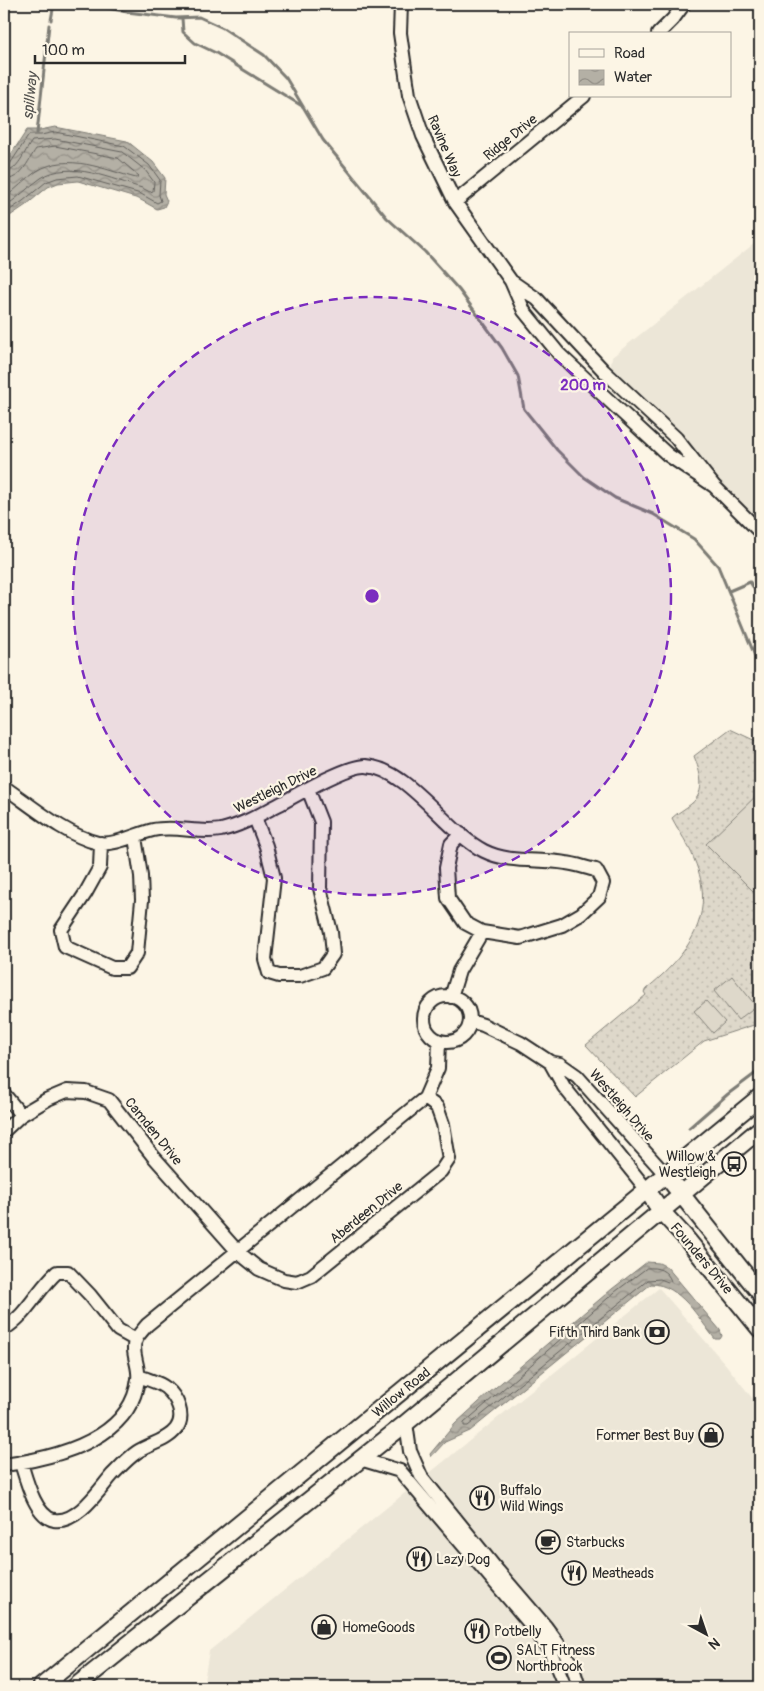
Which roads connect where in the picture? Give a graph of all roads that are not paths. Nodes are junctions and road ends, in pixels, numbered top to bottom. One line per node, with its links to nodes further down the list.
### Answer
1 (401, 4): 5 (street, Ravine Way)
2 (684, 4): 3 (street)
3 (660, 32)
4 (582, 98): 5 (street, Ridge Drive)
5 (454, 202): 6 (street, Ravine Way)
6 (511, 281): 7 (street, Ravine Way); 7 (street, Ravine Way)
7 (714, 486): 8 (street, Ravine Way)
8 (760, 532)
9 (4, 787): 14 (street)
10 (308, 789): 11 (street, Westleigh Drive); 11 (street); 12 (street, Westleigh Drive)
11 (255, 818): 13 (street, Westleigh Drive)
12 (461, 834): 15 (street, Westleigh Drive); 15 (street, Westleigh Drive)
13 (135, 837): 14 (street, Westleigh Drive); 14 (street)
14 (101, 843)
15 (482, 932): 16 (street)
16 (451, 997): 17 (street); 18 (street)
17 (470, 1021): 18 (street); 19 (street, Westleigh Drive)
18 (440, 1041): 22 (street)
19 (550, 1062): 26 (street, Westleigh Drive); 27 (street, Westleigh Drive)
20 (4, 1094): 23 (street)
21 (760, 1097): 26 (main road, Willow Road)
22 (425, 1098): 30 (street); 30 (street, Aberdeen Drive)
23 (21, 1114): 25 (street, Camden Drive); 30 (street, Camden Drive)
24 (760, 1129): 28 (main road, Willow Road)
25 (4, 1131)
26 (666, 1175): 27 (main road, Willow Road); 28 (main road, Founders Drive)
27 (647, 1190): 29 (main road, Founders Drive); 40 (main road, Willow Road)
28 (682, 1194): 29 (main road, Willow Road); 31 (main road, Founders Drive)
29 (661, 1211): 33 (main road, Founders Drive); 36 (main road, Willow Road)
30 (238, 1252): 34 (street)
31 (760, 1293)
32 (4, 1329): 34 (street)
33 (760, 1329)
34 (136, 1340): 35 (street)
35 (139, 1376): 38 (street); 38 (street)
36 (406, 1423): 37 (main road, Willow Road); 43 (street)
37 (360, 1459): 41 (main road, Willow Road); 42 (street)
38 (22, 1463): 39 (street)
39 (4, 1465)
40 (41, 1687)
41 (76, 1687)
42 (565, 1687)
43 (579, 1687)

